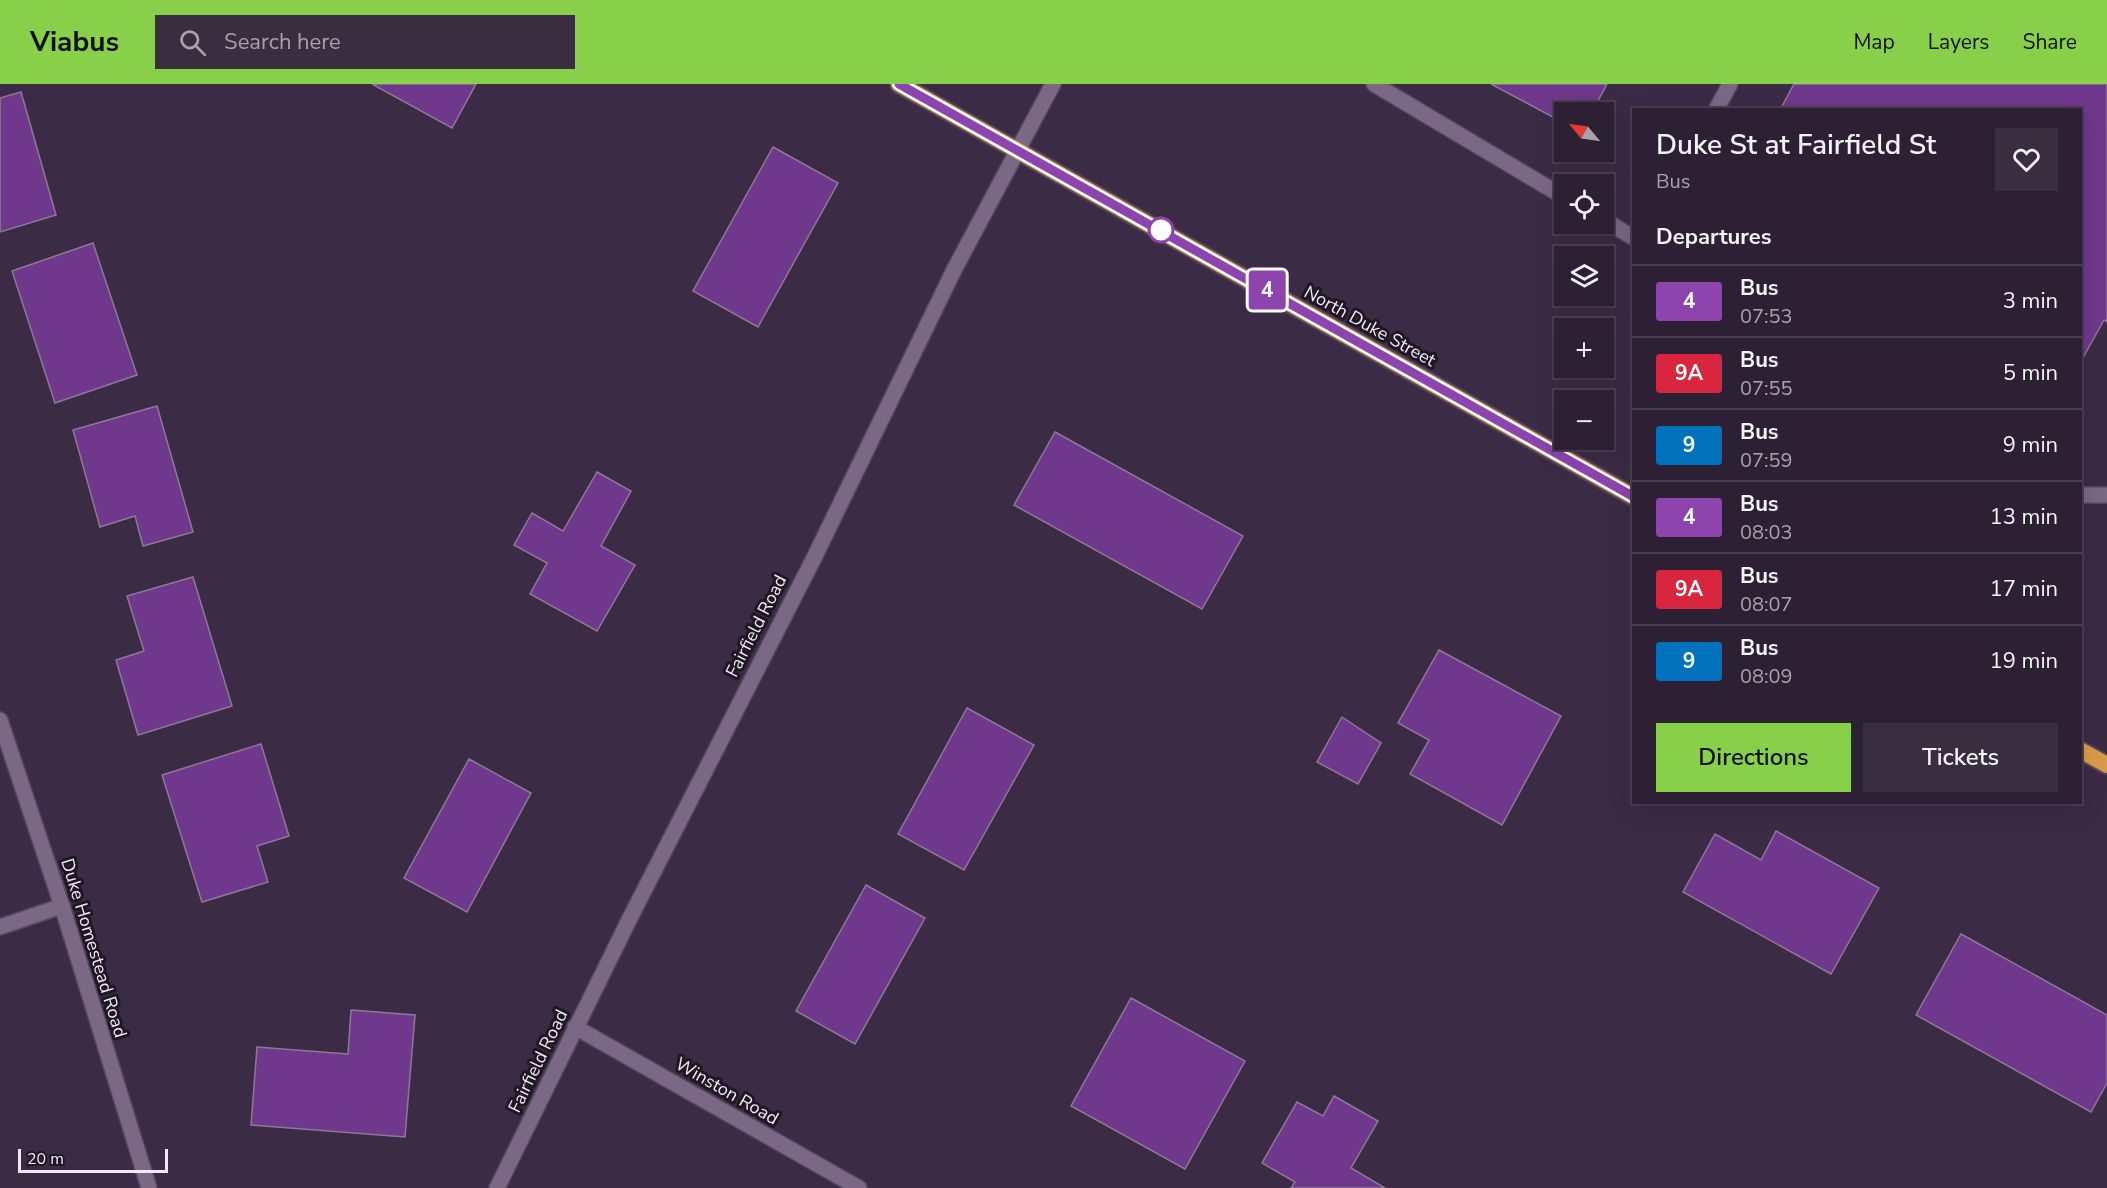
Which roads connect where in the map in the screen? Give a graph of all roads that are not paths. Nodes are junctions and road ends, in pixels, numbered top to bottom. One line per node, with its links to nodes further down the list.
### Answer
1 (899, 84): 6 (highway, North Duke Street)
2 (1053, 84): 6 (street, Fairfield Road)
3 (1374, 84): 7 (street)
4 (1730, 84): 5 (street)
5 (1717, 108)
6 (1017, 149): 12 (highway, North Duke Street); 18 (street, Fairfield Road)
7 (1554, 191)
8 (1614, 226): 9 (street)
9 (1632, 237)
10 (2082, 495): 11 (street)
11 (2107, 495)
12 (1632, 496)
13 (0, 720): 16 (street, Duke Homestead Road)
14 (2082, 751): 15 (highway)
15 (2107, 765)
16 (62, 906): 17 (street); 19 (street, Duke Homestead Road)
17 (0, 927)
18 (575, 1027): 20 (street, Fairfield Road); 21 (street, Winston Road)
19 (149, 1188)
20 (497, 1188)
21 (859, 1188)

